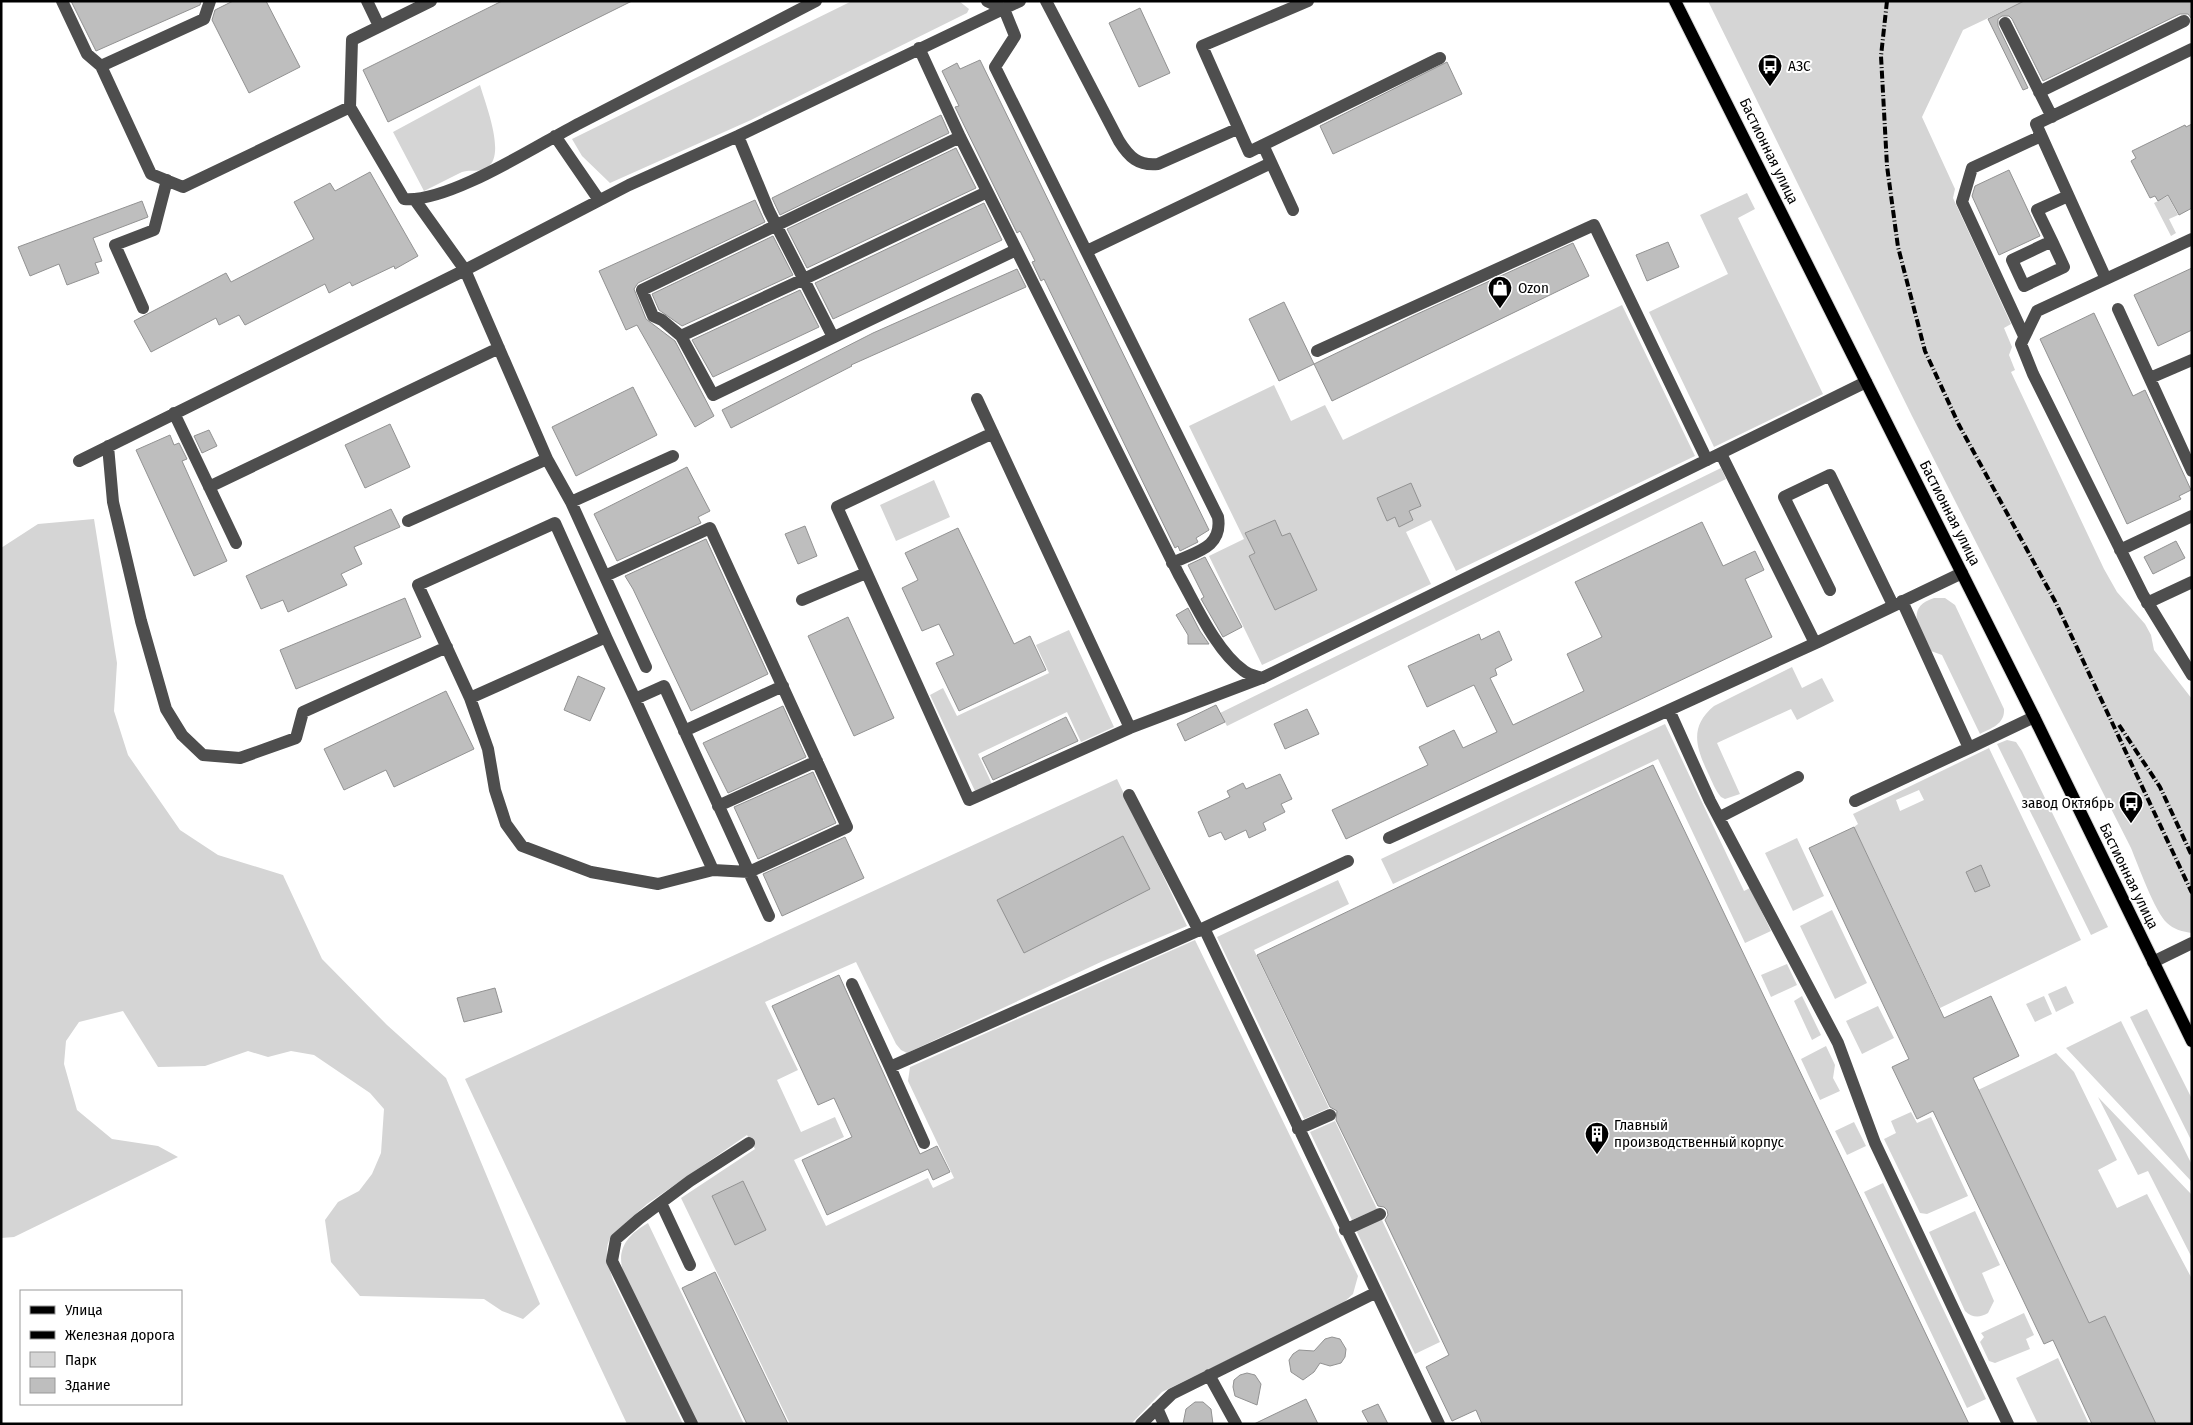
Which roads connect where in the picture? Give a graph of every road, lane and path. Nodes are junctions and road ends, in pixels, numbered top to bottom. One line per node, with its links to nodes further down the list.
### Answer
1 (62, 1): 18 (lane)
2 (210, 1): 18 (lane)
3 (367, 1): 14 (lane)
4 (431, 1): 14 (lane)
5 (816, 1): 23 (lane)
6 (987, 1): 11 (lane)
7 (1020, 1): 11 (lane)
8 (1046, 1): 22 (lane)
9 (1308, 1): 22 (lane)
10 (1675, 1): 52 (main road, Бастионная улица)
11 (1004, 9): 15 (lane); 39 (lane)
12 (2184, 20): 19 (lane)
13 (2005, 23): 19 (lane)
14 (379, 26): 20 (lane)
15 (919, 48): 24 (lane); 26 (lane)
16 (2192, 49): 21 (lane)
17 (1440, 58): 27 (lane)
18 (101, 66): 29 (lane)
19 (2039, 92): 21 (lane)
20 (350, 108): 29 (lane); 32 (lane)
21 (2052, 118): 25 (lane)
22 (1237, 129): 27 (lane)
23 (554, 136): 32 (lane); 33 (lane)
24 (738, 136): 33 (lane); 35 (lane)
25 (2041, 136): 31 (lane); 46 (lane)
26 (960, 137): 30 (lane); 35 (lane)
27 (1263, 145): 28 (lane)
28 (1271, 163): 34 (lane); 39 (lane)
29 (166, 180): 43 (lane)
30 (987, 192): 38 (lane); 41 (lane)
31 (2068, 196): 37 (lane); 42 (lane)
32 (415, 200): 40 (lane)
33 (599, 200): 40 (lane)
34 (1293, 210)
35 (777, 226): 41 (lane); 45 (lane)
36 (2192, 239): 42 (lane)
37 (2052, 241)
38 (1016, 250): 47 (lane); 69 (lane)
39 (1087, 251): 69 (lane)
40 (465, 270): 48 (lane); 54 (lane)
41 (804, 279): 45 (lane); 47 (lane)
42 (2106, 279): 46 (lane)
43 (142, 308)
44 (2118, 309): 51 (lane)
45 (681, 336): 47 (lane)
46 (2024, 336): 68 (lane)
47 (833, 337)
48 (499, 348): 59 (lane); 63 (lane)
49 (1317, 351): 60 (lane)
50 (2192, 360): 51 (lane)
51 (2150, 378): 62 (lane)
52 (1866, 382): 57 (lane); 71 (main road, Бастионная улица)
53 (977, 399): 55 (lane)
54 (174, 413): 56 (lane); 63 (lane)
55 (993, 433): 70 (lane); 89 (lane)
56 (108, 446): 61 (lane); 80 (lane)
57 (1721, 454): 60 (lane); 79 (lane)
58 (673, 456): 64 (lane)
59 (547, 459): 64 (lane); 66 (lane)
60 (1707, 460): 83 (lane)
61 (79, 461)
62 (2192, 470)
63 (210, 487): 67 (lane)
64 (571, 502): 72 (lane)
65 (2192, 516): 68 (lane)
66 (408, 521)
67 (236, 543)
68 (2120, 550): 77 (lane)
69 (1172, 563): 83 (lane)
70 (866, 573): 75 (lane); 89 (lane)
71 (1962, 573): 76 (lane); 88 (main road, Бастионная улица)
72 (604, 576): 81 (lane); 84 (lane)
73 (2192, 582): 77 (lane)
74 (1830, 590): 76 (lane)
75 (802, 600)
76 (1898, 603): 79 (lane); 91 (lane)
77 (2148, 603): 82 (lane)
78 (606, 636): 80 (lane); 85 (lane); 86 (lane)
79 (1814, 643): 87 (lane)
80 (447, 647): 85 (lane)
81 (646, 667)
82 (2192, 675)
83 (1262, 678): 89 (lane)
84 (783, 686): 90 (lane); 92 (lane)
85 (470, 698): 100 (lane)
86 (635, 699): 90 (lane); 100 (lane)
87 (1669, 710): 97 (lane); 98 (lane)
88 (2034, 717): 91 (lane); 105 (main road, Бастионная улица)
89 (1130, 728)
90 (684, 731): 96 (lane)
91 (1968, 748): 95 (lane)
92 (817, 761): 96 (lane); 101 (lane)
93 (1798, 777): 97 (lane)
94 (1129, 796): 103 (lane)
95 (1855, 801)
96 (718, 806): 101 (lane)
97 (1720, 816): 125 (lane)
98 (1389, 838)
99 (1348, 861): 103 (lane)
100 (713, 870): 101 (lane)
101 (748, 872): 102 (lane)
102 (769, 916)
103 (1201, 930): 108 (lane); 110 (lane)
104 (2192, 943): 105 (lane)
105 (2153, 962): 107 (main road, Бастионная улица)
106 (852, 984): 108 (lane)
107 (2192, 1041)
108 (890, 1067): 112 (lane)
109 (1330, 1115): 110 (lane)
110 (1298, 1129): 115 (lane)
111 (749, 1143): 113 (lane)
112 (924, 1143)
113 (661, 1203): 116 (lane); 120 (lane)
114 (1380, 1214): 115 (lane)
115 (1346, 1230): 117 (lane)
116 (690, 1265)
117 (1375, 1293): 118 (lane); 124 (lane)
118 (1209, 1375): 119 (lane); 123 (lane)
119 (1157, 1408): 121 (lane); 122 (lane)
120 (692, 1424)
121 (1141, 1424)
122 (1164, 1424)
123 (1236, 1424)
124 (1439, 1424)
125 (2008, 1424)

